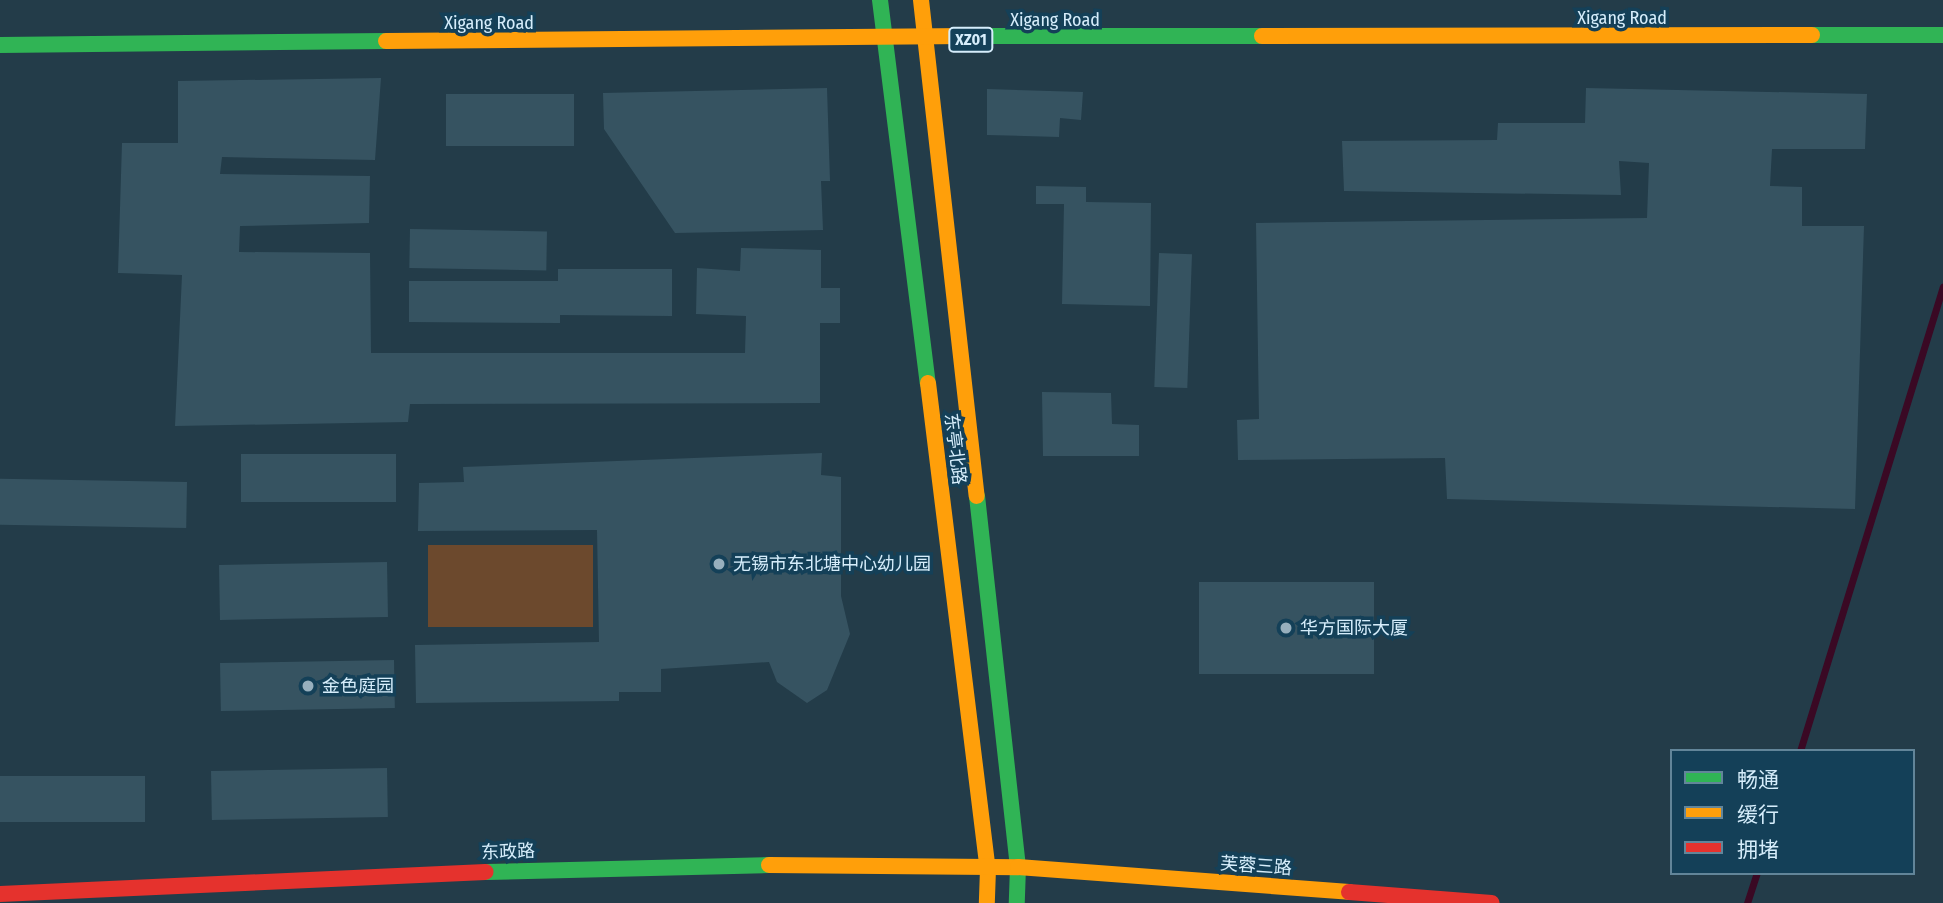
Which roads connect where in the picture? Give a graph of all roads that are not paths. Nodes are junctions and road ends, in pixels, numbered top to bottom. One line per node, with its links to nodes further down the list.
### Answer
1 (880, 0): 5 (main road, 东亭北路)
2 (921, 0): 4 (main road, 东亭北路)
3 (1943, 35): 4 (main road, Xigang Road / XZ01)
4 (925, 36): 5 (main road, Xigang Road / XZ01); 7 (main road, 东亭北路)
5 (885, 38): 6 (main road, Xigang Road / XZ01); 8 (main road, 东亭北路)
6 (0, 45)
7 (1018, 867): 8 (main road, 东政路); 11 (main road, 东亭北路); 12 (main road, 芙蓉三路)
8 (988, 869): 9 (main road, 东政路); 10 (main road, 东亭北路)
9 (0, 894)
10 (987, 903)
11 (1017, 903)
12 (1492, 903)

